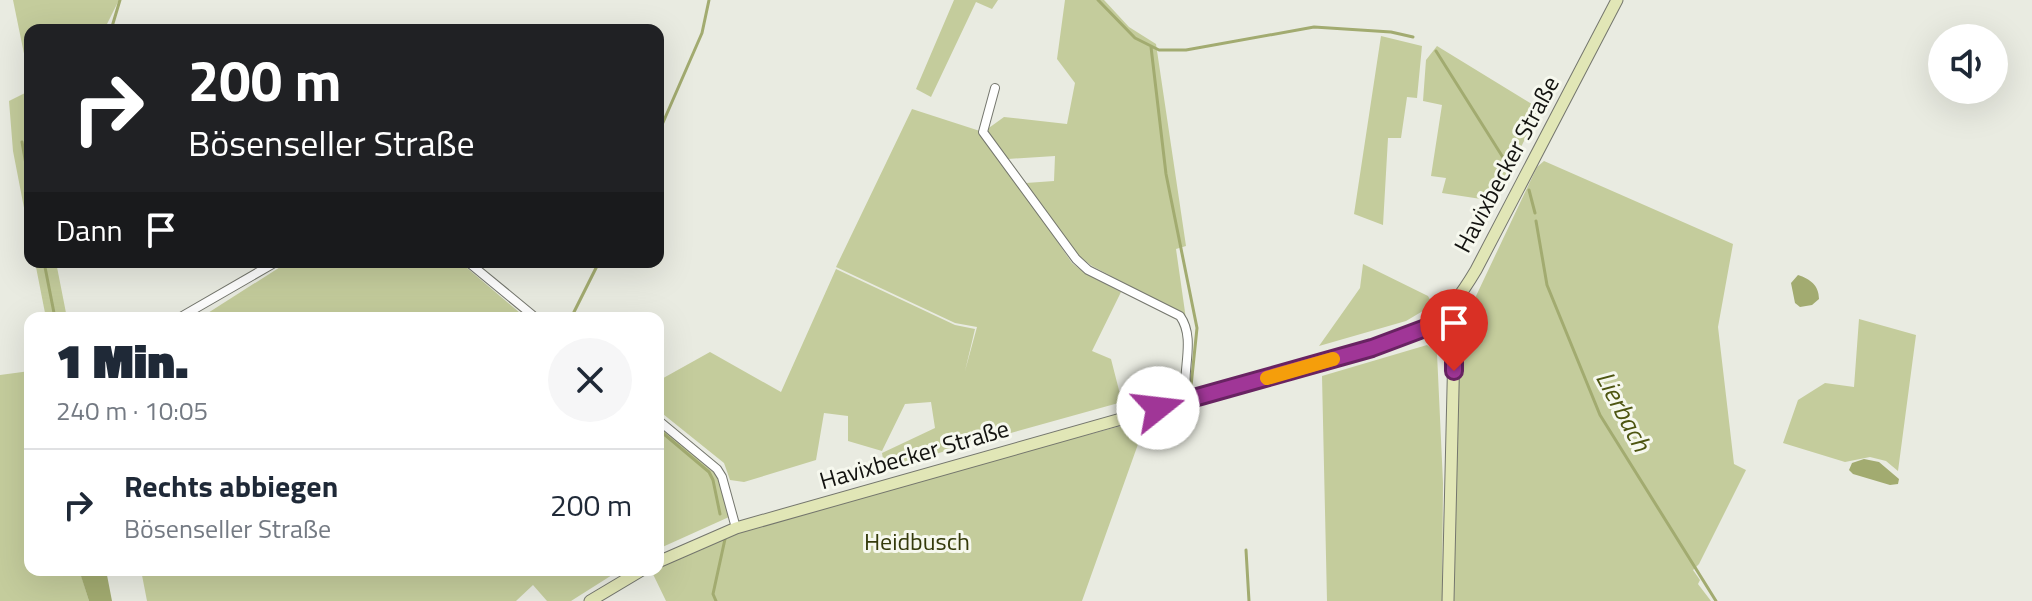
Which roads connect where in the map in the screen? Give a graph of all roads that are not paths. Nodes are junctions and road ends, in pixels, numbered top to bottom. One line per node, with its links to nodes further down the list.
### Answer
1 (1617, 0): 5 (main road, Havixbecker Straße)
2 (995, 88): 10 (street)
3 (266, 268): 6 (street)
4 (475, 268): 7 (street)
5 (1455, 304): 8 (main road, Havixbecker Straße); 9 (main road)
6 (189, 312)
7 (529, 312)
8 (1428, 327): 9 (main road); 10 (main road, Havixbecker Straße)
9 (1454, 344): 16 (main road)
10 (1187, 400): 12 (main road, Havixbecker Straße)
11 (664, 425): 12 (street)
12 (736, 528): 13 (main road, Havixbecker Straße)
13 (664, 559)
14 (632, 576): 15 (main road)
15 (590, 601)
16 (1448, 601)

